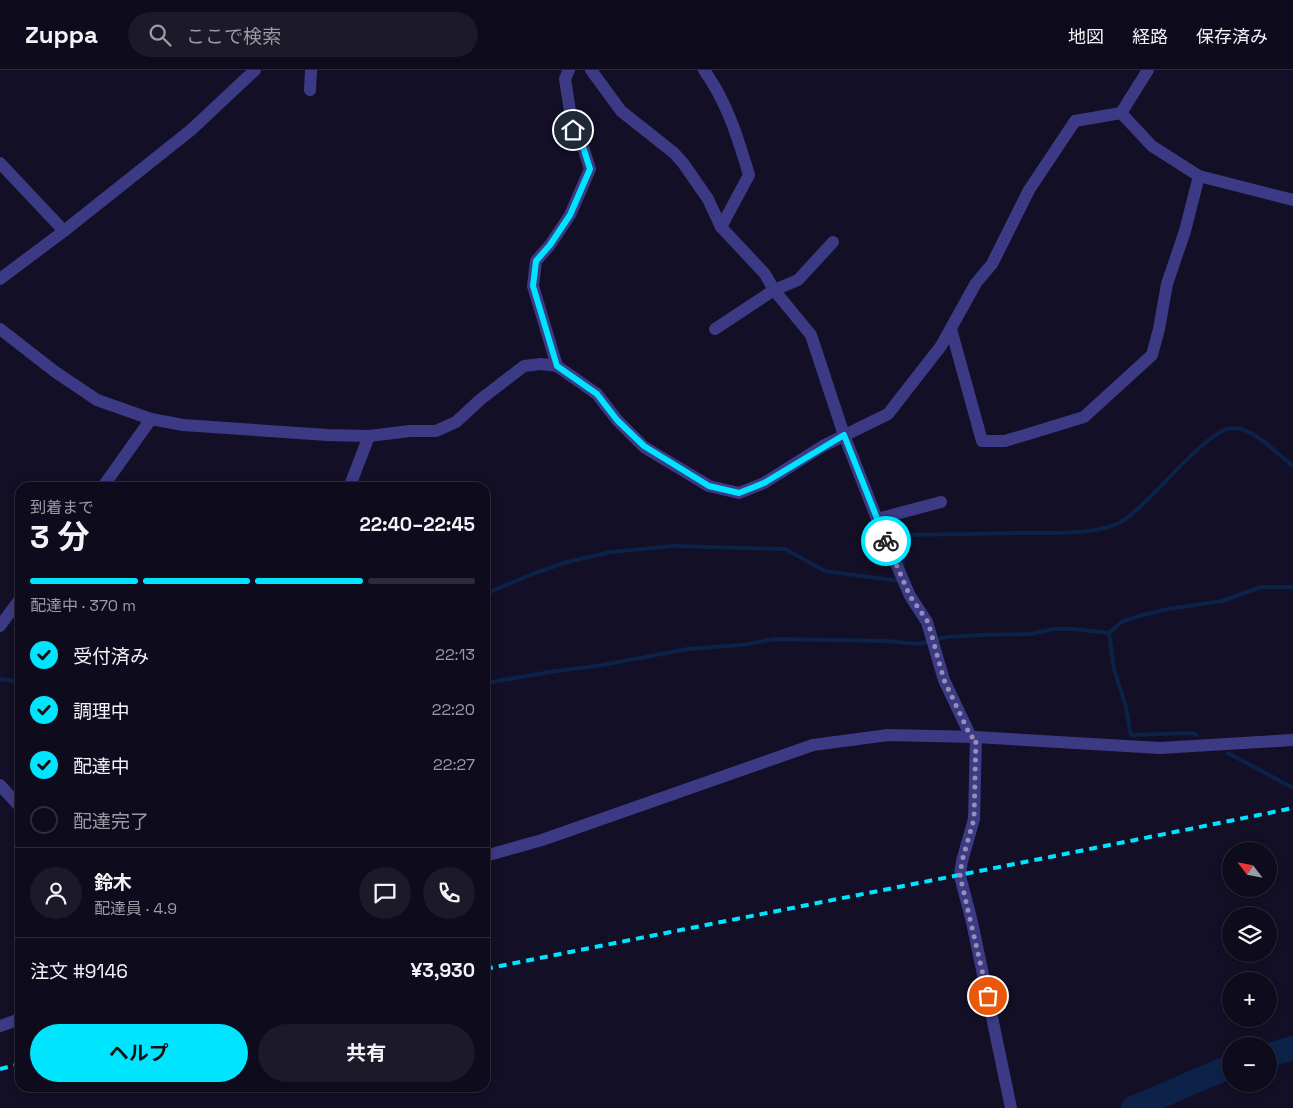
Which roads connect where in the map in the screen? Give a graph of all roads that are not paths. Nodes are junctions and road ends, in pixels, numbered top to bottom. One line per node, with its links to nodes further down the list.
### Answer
1 (255, 70): 13 (street)
2 (311, 70): 7 (street)
3 (569, 70): 20 (street)
4 (591, 70): 12 (street)
5 (704, 70): 12 (street)
6 (1148, 70): 8 (street)
7 (310, 90)
8 (1121, 113): 10 (street); 18 (street)
9 (0, 163): 13 (street)
10 (1199, 176): 11 (street); 18 (street)
11 (1293, 200)
12 (721, 227): 16 (street)
13 (64, 231): 15 (street)
14 (833, 242): 16 (street)
15 (0, 279)
16 (774, 290): 17 (street); 22 (street)
17 (715, 329)
18 (950, 329): 22 (street)
19 (0, 330): 21 (street)
20 (557, 366): 22 (street); 23 (street)
21 (151, 419): 23 (street); 24 (street)
22 (844, 435): 27 (street)
23 (370, 436): 25 (street)
24 (106, 482)
25 (351, 482)
26 (942, 502): 27 (street)
27 (877, 519): 30 (street)
28 (15, 609): 29 (street)
29 (0, 626)
30 (974, 737): 31 (street); 34 (street); 37 (street)
31 (1293, 740)
32 (0, 785): 33 (street)
33 (15, 802)
34 (490, 855)
35 (15, 1021): 36 (street)
36 (0, 1026)
37 (1011, 1108)

